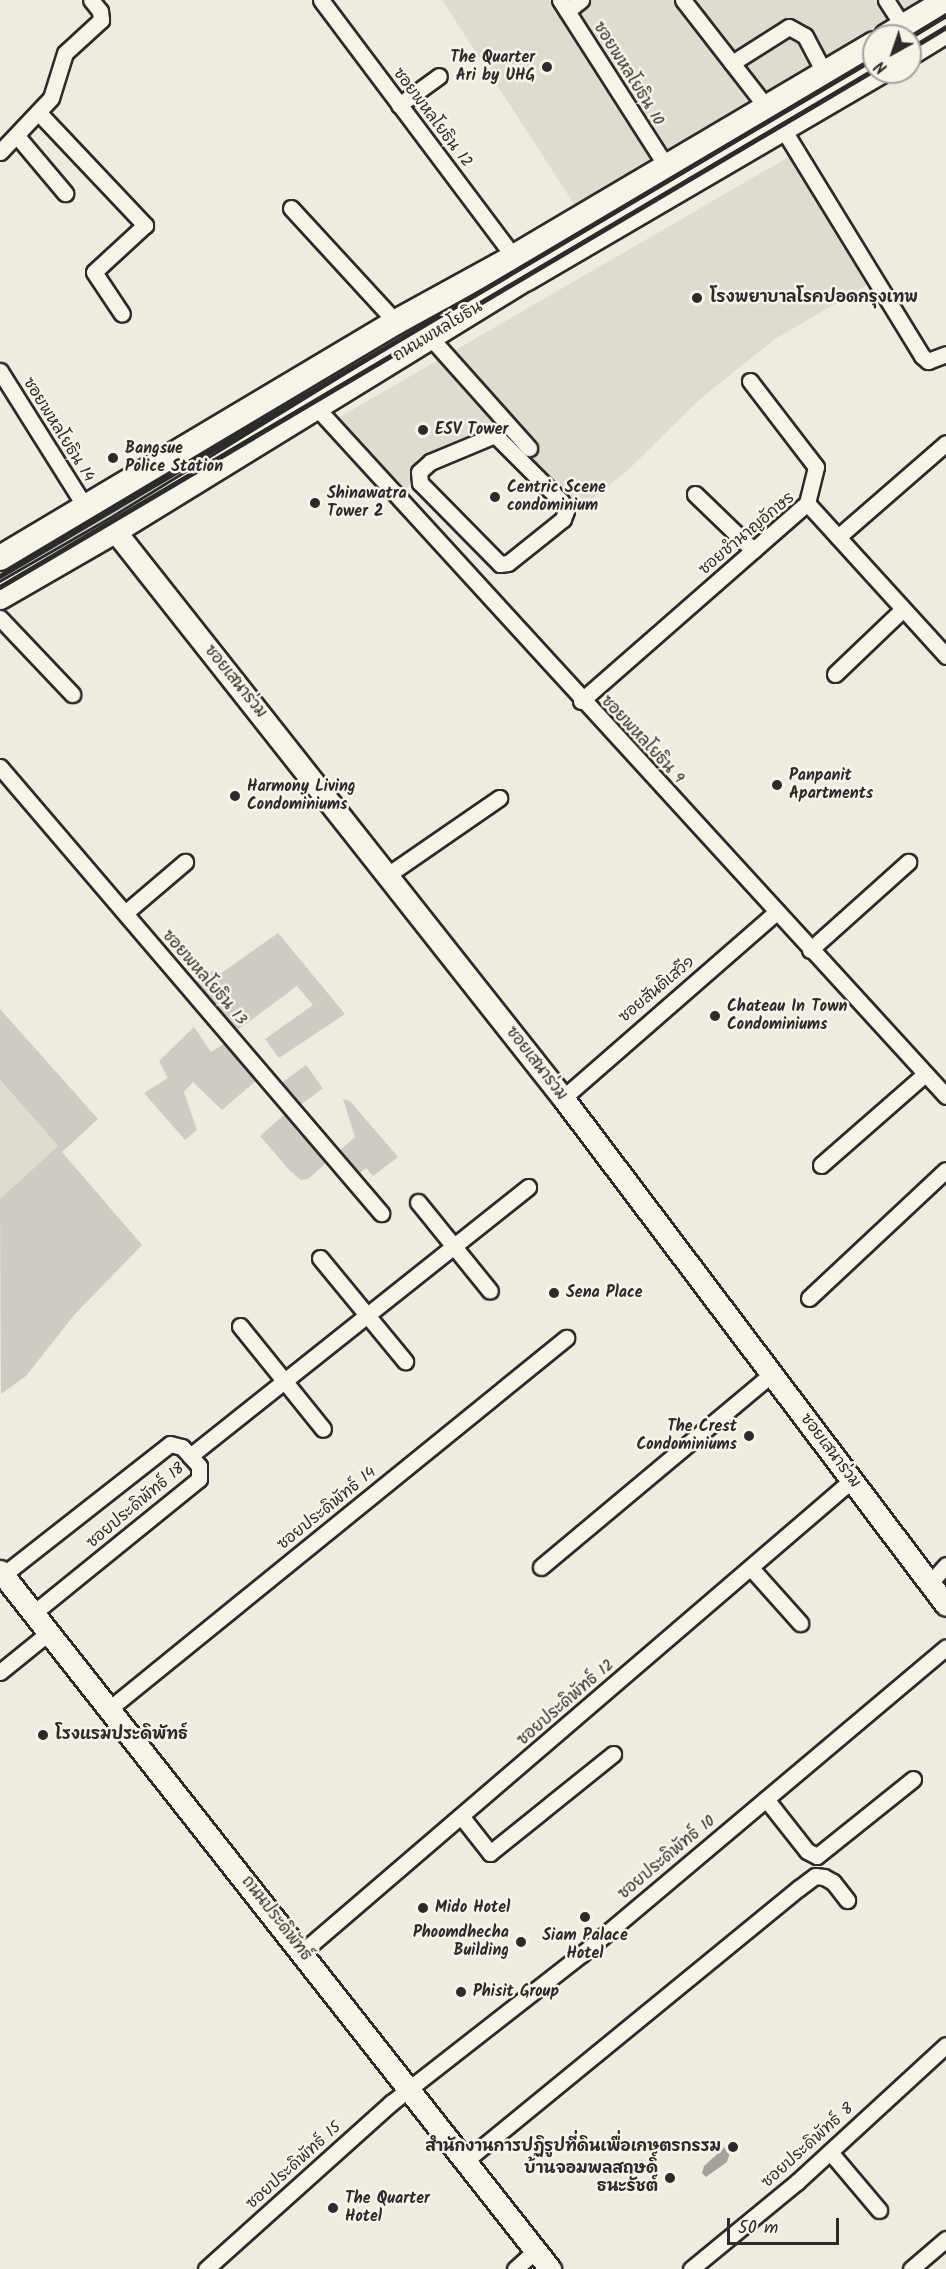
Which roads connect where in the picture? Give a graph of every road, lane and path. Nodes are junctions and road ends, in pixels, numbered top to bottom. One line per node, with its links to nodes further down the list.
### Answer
1 (91, 0): 19 (street)
2 (321, 0): 17 (street, ซอยพหลโยธิน 12)
3 (581, 0): 7 (street)
4 (683, 0): 13 (street)
5 (886, 0): 8 (street)
6 (946, 1): 9 (main road)
7 (563, 5): 23 (street, ซอยพหลโยธิน 10)
8 (898, 24)
9 (922, 24)
10 (946, 31): 11 (main road)
11 (922, 36)
12 (862, 52): 14 (main road, ถนนพหลโยธิน)
13 (732, 63): 14 (street); 18 (street)
14 (825, 74): 18 (main road, ถนนพหลโยธิน)
15 (439, 76): 17 (street)
16 (862, 82): 20 (main road, ถนนพหลโยธิน)
17 (399, 105): 27 (street, ซอยพหลโยธิน 12)
18 (767, 108): 23 (main road, ถนนพหลโยธิน)
19 (38, 112): 21 (street); 28 (street)
20 (783, 129): 24 (main road, ถนนพหลโยธิน); 31 (street)
21 (17, 136): 22 (street); 25 (street)
22 (0, 152)
23 (667, 167): 24 (main road); 27 (main road, ถนนพหลโยธิน)
24 (681, 189): 30 (main road, ถนนพหลโยธิน)
25 (65, 193)
26 (291, 208): 29 (street)
27 (514, 257): 29 (main road, ถนนพหลโยธิน)
28 (122, 314)
29 (396, 322): 40 (main road, ถนนพหลโยธิน)
30 (430, 337): 34 (main road, ถนนพหลโยธิน); 36 (street)
31 (946, 354)
32 (0, 371): 40 (street, ซอยพหลโยธิน 14)
33 (750, 381): 39 (street)
34 (315, 406): 41 (street, ซอยพหลโยธิน 9); 42 (main road, ถนนพหลโยธิน)
35 (946, 443): 43 (street)
36 (529, 448)
37 (695, 494): 44 (street)
38 (436, 501): 38 (street); 41 (street)
39 (807, 503): 43 (street, ซอยชำนาญอักษร); 44 (street, ซอยชำนาญอักษร)
40 (86, 508): 45 (main road, ถนนพหลโยธิน)
41 (412, 516): 52 (street, ซอยพหลโยธิน 9)
42 (115, 531): 46 (main road, ถนนพหลโยธิน); 57 (street, ซอยเสนาร่วม)
43 (838, 537): 47 (street, ซอยชำนาญอักษร)
44 (753, 550): 52 (street, ซอยชำนาญอักษร)
45 (0, 558)
46 (0, 597)
47 (903, 609): 49 (street, ซอยชำนาญอักษร); 50 (street)
48 (0, 618): 51 (street)
49 (946, 656)
50 (835, 674)
51 (72, 694)
52 (581, 701): 58 (street, ซอยพหลโยธิน 9)
53 (0, 767): 59 (street, ซอยพหลโยธิน 13)
54 (500, 798): 57 (street)
55 (185, 862): 59 (street)
56 (908, 862): 60 (street)
57 (389, 874): 63 (street, ซอยเสนาร่วม)
58 (777, 911): 60 (street, ซอยพหลโยธิน 9); 63 (street, ซอยสันติเสวี๑)
59 (125, 913): 68 (street, ซอยพหลโยธิน 13)
60 (810, 950): 61 (street, ซอยพหลโยธิน 9)
61 (925, 1074): 62 (street, ซอยพหลโยธิน 9); 64 (street)
62 (946, 1096)
63 (562, 1098): 77 (street, ซอยเสนาร่วม)
64 (821, 1165)
65 (946, 1170): 72 (street)
66 (528, 1187): 69 (street)
67 (418, 1202): 69 (street)
68 (381, 1213)
69 (454, 1246): 71 (street); 73 (street)
70 (320, 1258): 73 (street)
71 (490, 1291)
72 (809, 1299)
73 (367, 1316): 76 (street); 78 (street)
74 (240, 1326): 78 (street)
75 (566, 1338): 93 (street, ซอยประดิพัทธ์ 14)
76 (405, 1361)
77 (772, 1374): 81 (street, ซอยเสนาร่วม); 83 (street)
78 (285, 1382): 79 (street); 80 (street)
79 (323, 1429)
80 (190, 1456): 85 (street, ซอยประดิพัทธ์ 18); 88 (street, ซอยประดิพัทธ์ 18)
81 (852, 1480): 84 (street, ซอยประดิพัทธ์ 12); 86 (street, ซอยเสนาร่วม)
82 (946, 1565): 86 (street)
83 (541, 1567)
84 (751, 1568): 89 (street); 97 (street, ซอยประดิพัทธ์ 12)
85 (2, 1573): 88 (street, ถนนประดิพัทธ์)
86 (930, 1583): 87 (street, ซอยเสนาร่วม)
87 (946, 1605)
88 (32, 1614): 90 (street, ถนนประดิพัทธ์)
89 (800, 1623)
90 (47, 1634): 92 (street); 93 (street, ถนนประดิพัทธ์)
91 (946, 1648): 96 (street, ซอยประดิพัทธ์ 10)
92 (0, 1671)
93 (109, 1709): 99 (street, ถนนประดิพัทธ์)
94 (613, 1754): 97 (street)
95 (913, 1779): 96 (street)
96 (766, 1799): 101 (street, ซอยประดิพัทธ์ 10)
97 (461, 1816): 99 (street, ซอยประดิพัทธ์ 12)
98 (847, 1900): 103 (street)
99 (302, 1952): 101 (street, ถนนประดิพัทธ์)
100 (946, 2044): 102 (street, ซอยประดิพัทธ์ 8)
101 (407, 2090): 103 (street, ถนนประดิพัทธ์); 107 (street, ซอยประดิพัทธ์ 15)
102 (830, 2152): 104 (street); 110 (street, ซอยประดิพัทธ์ 8)
103 (464, 2163): 106 (street, ถนนประดิพัทธ์)
104 (879, 2210)
105 (946, 2239): 111 (street)
106 (536, 2250): 108 (street); 109 (street, ถนนประดิพัทธ์)
107 (206, 2269)
108 (515, 2269)
109 (550, 2269)
110 (691, 2269)
111 (911, 2269)

